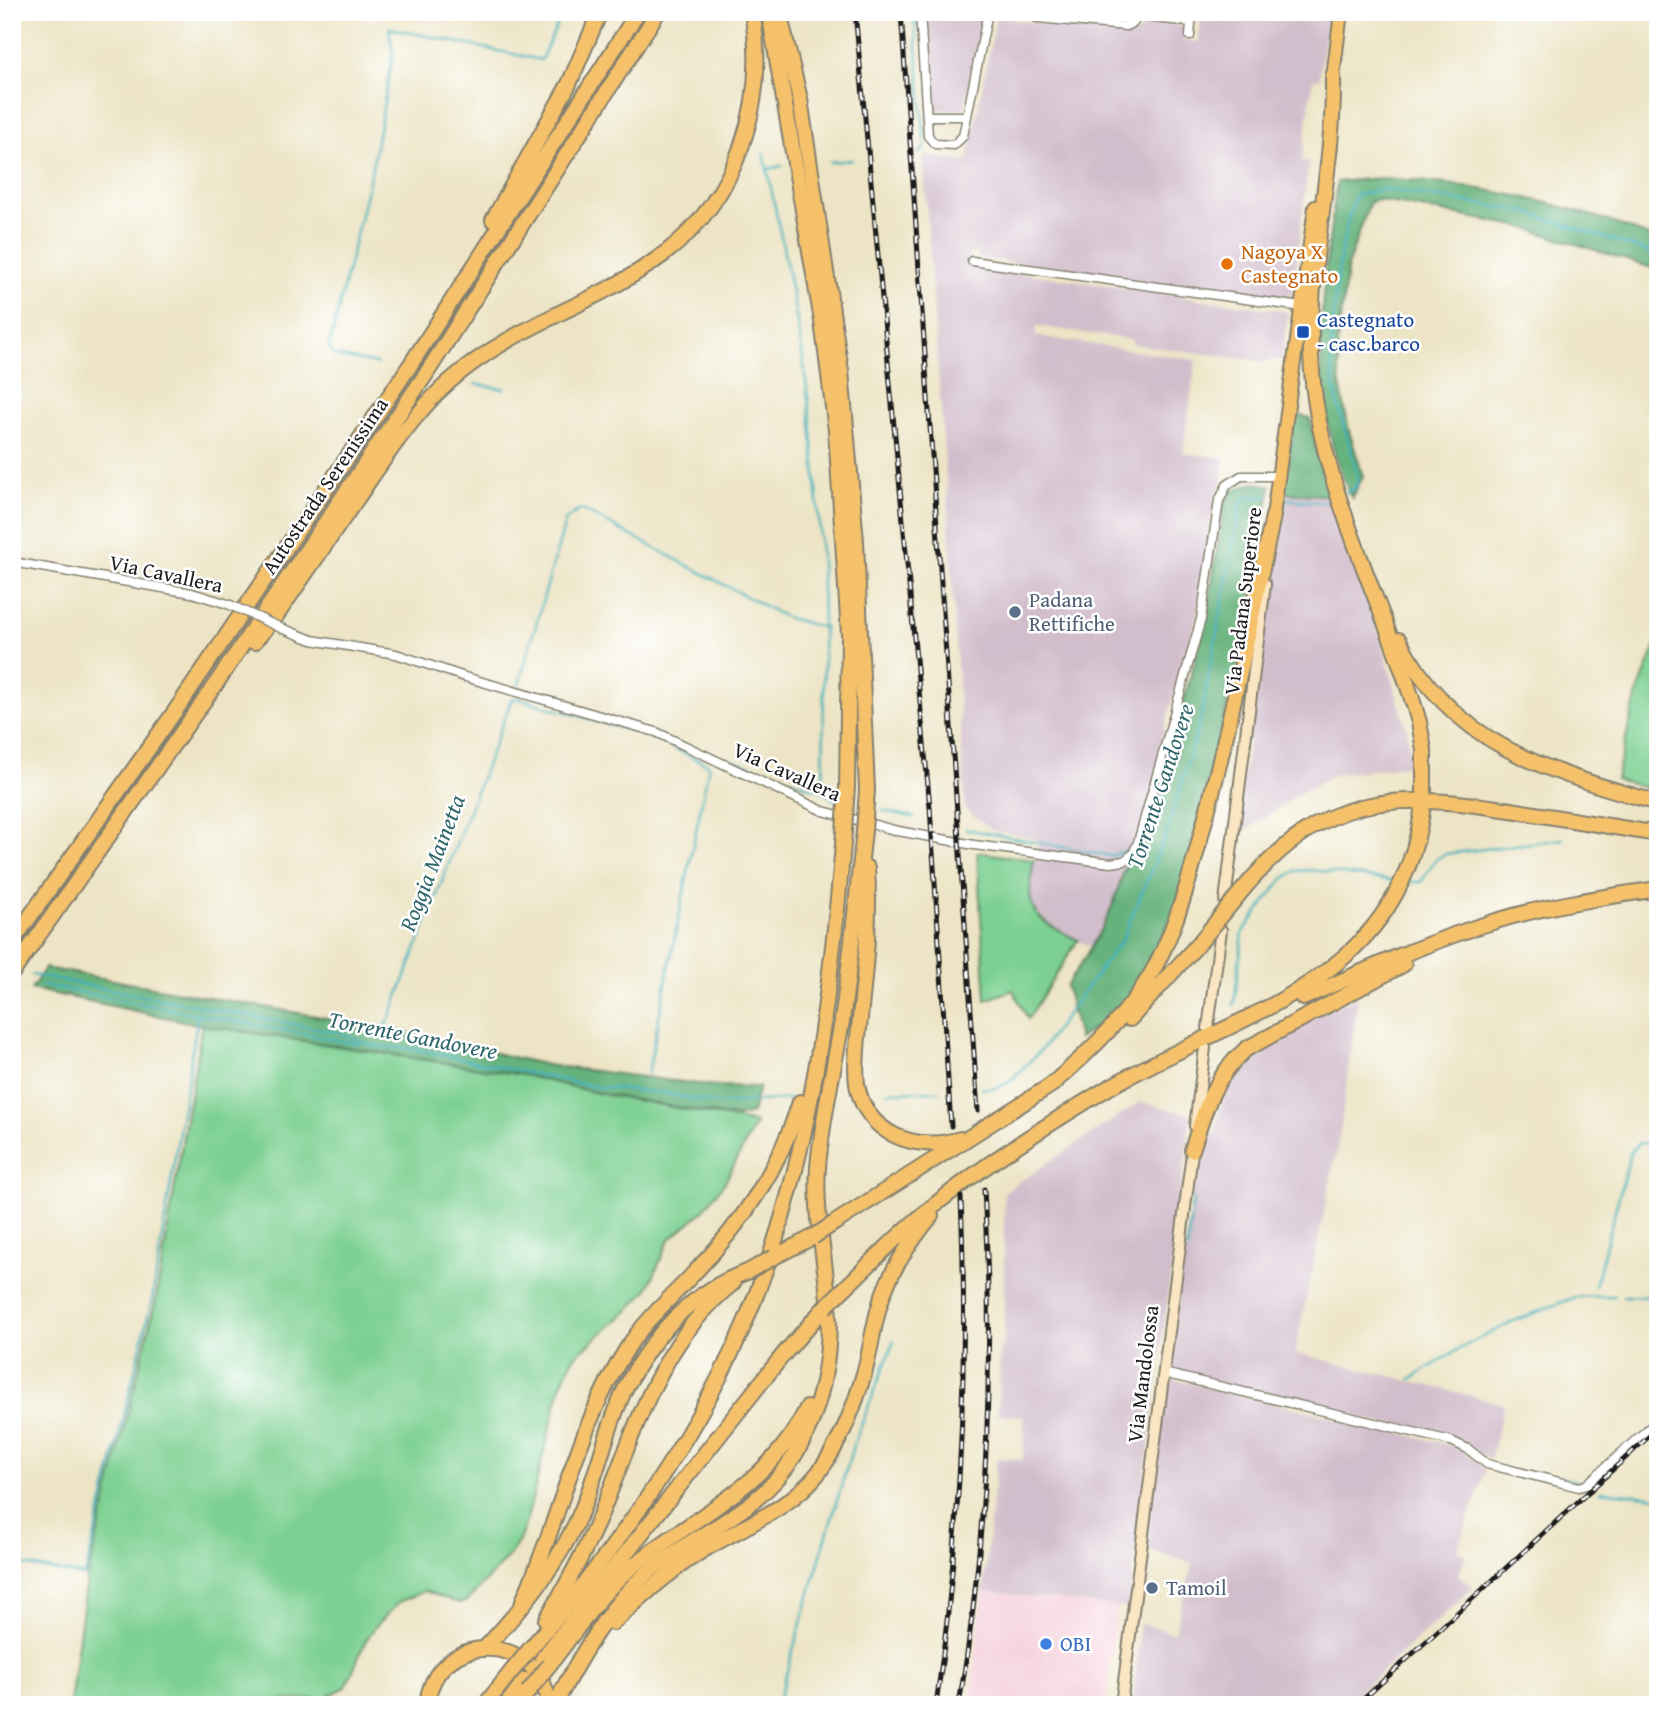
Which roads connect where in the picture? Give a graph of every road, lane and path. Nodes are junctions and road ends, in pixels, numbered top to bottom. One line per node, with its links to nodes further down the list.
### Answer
1 (600, 12): 19 (highway)
2 (638, 12): 19 (highway, Autostrada Serenissima)
3 (658, 12): 26 (highway, Autostrada Serenissima)
4 (752, 12): 26 (highway)
5 (769, 12): 36 (highway, bridge)
6 (779, 12): 28 (highway, bridge)
7 (920, 12): 15 (street)
8 (988, 12): 16 (street)
9 (1025, 12): 11 (street)
10 (1341, 12): 14 (main road, Via Padana Superiore)
11 (1136, 14): 12 (street)
12 (1192, 17): 13 (street)
13 (1190, 36)
14 (1333, 76): 18 (main road, Via Padana Superiore); 23 (highway)
15 (927, 116): 16 (street); 16 (street)
16 (967, 116)
17 (971, 261): 18 (street)
18 (1302, 307): 20 (main road, Via Padana Superiore)
19 (411, 364): 34 (highway, Autostrada Serenissima)
20 (1280, 476): 22 (street); 24 (main road, Via Padana Superiore)
21 (1223, 478): 22 (street)
22 (1234, 480): 25 (street, Via Cavallera, bridge)
23 (1342, 503): 27 (highway); 39 (highway)
24 (1273, 516): 31 (main road, Via Padana Superiore); 40 (highway)
25 (12, 562)
26 (214, 688): 35 (highway, Autostrada Serenissima)
27 (1658, 803)
28 (864, 831): 41 (highway); 45 (highway)
29 (1658, 834): 40 (highway, bridge)
30 (1658, 889): 32 (highway)
31 (1225, 901)
32 (1497, 920): 39 (highway); 42 (highway)
33 (1221, 930): 37 (main road)
34 (12, 942)
35 (12, 973)
36 (822, 1020): 48 (highway); 51 (highway)
37 (1208, 1028)
38 (1205, 1048): 42 (main road, Via Mandolossa)
39 (1172, 1055): 43 (highway)
40 (1051, 1085): 41 (highway)
41 (994, 1124): 44 (highway, bridge)
42 (1192, 1150): 46 (main road, Via Mandolossa)
43 (948, 1195): 49 (highway); 52 (highway, bridge)
44 (747, 1272): 48 (highway); 51 (highway)
45 (829, 1325): 49 (highway); 52 (highway)
46 (1163, 1373): 47 (street); 60 (main road, Via Mandolossa)
47 (1658, 1420)
48 (523, 1601): 50 (highway)
49 (592, 1644): 59 (highway)
50 (485, 1648): 54 (highway); 58 (highway)
51 (530, 1648): 55 (highway, bridge)
52 (545, 1662): 53 (highway)
53 (527, 1686): 56 (highway); 57 (highway)
54 (427, 1705)
55 (485, 1705)
56 (506, 1705)
57 (518, 1705)
58 (549, 1705)
59 (555, 1705)
60 (1121, 1705)

